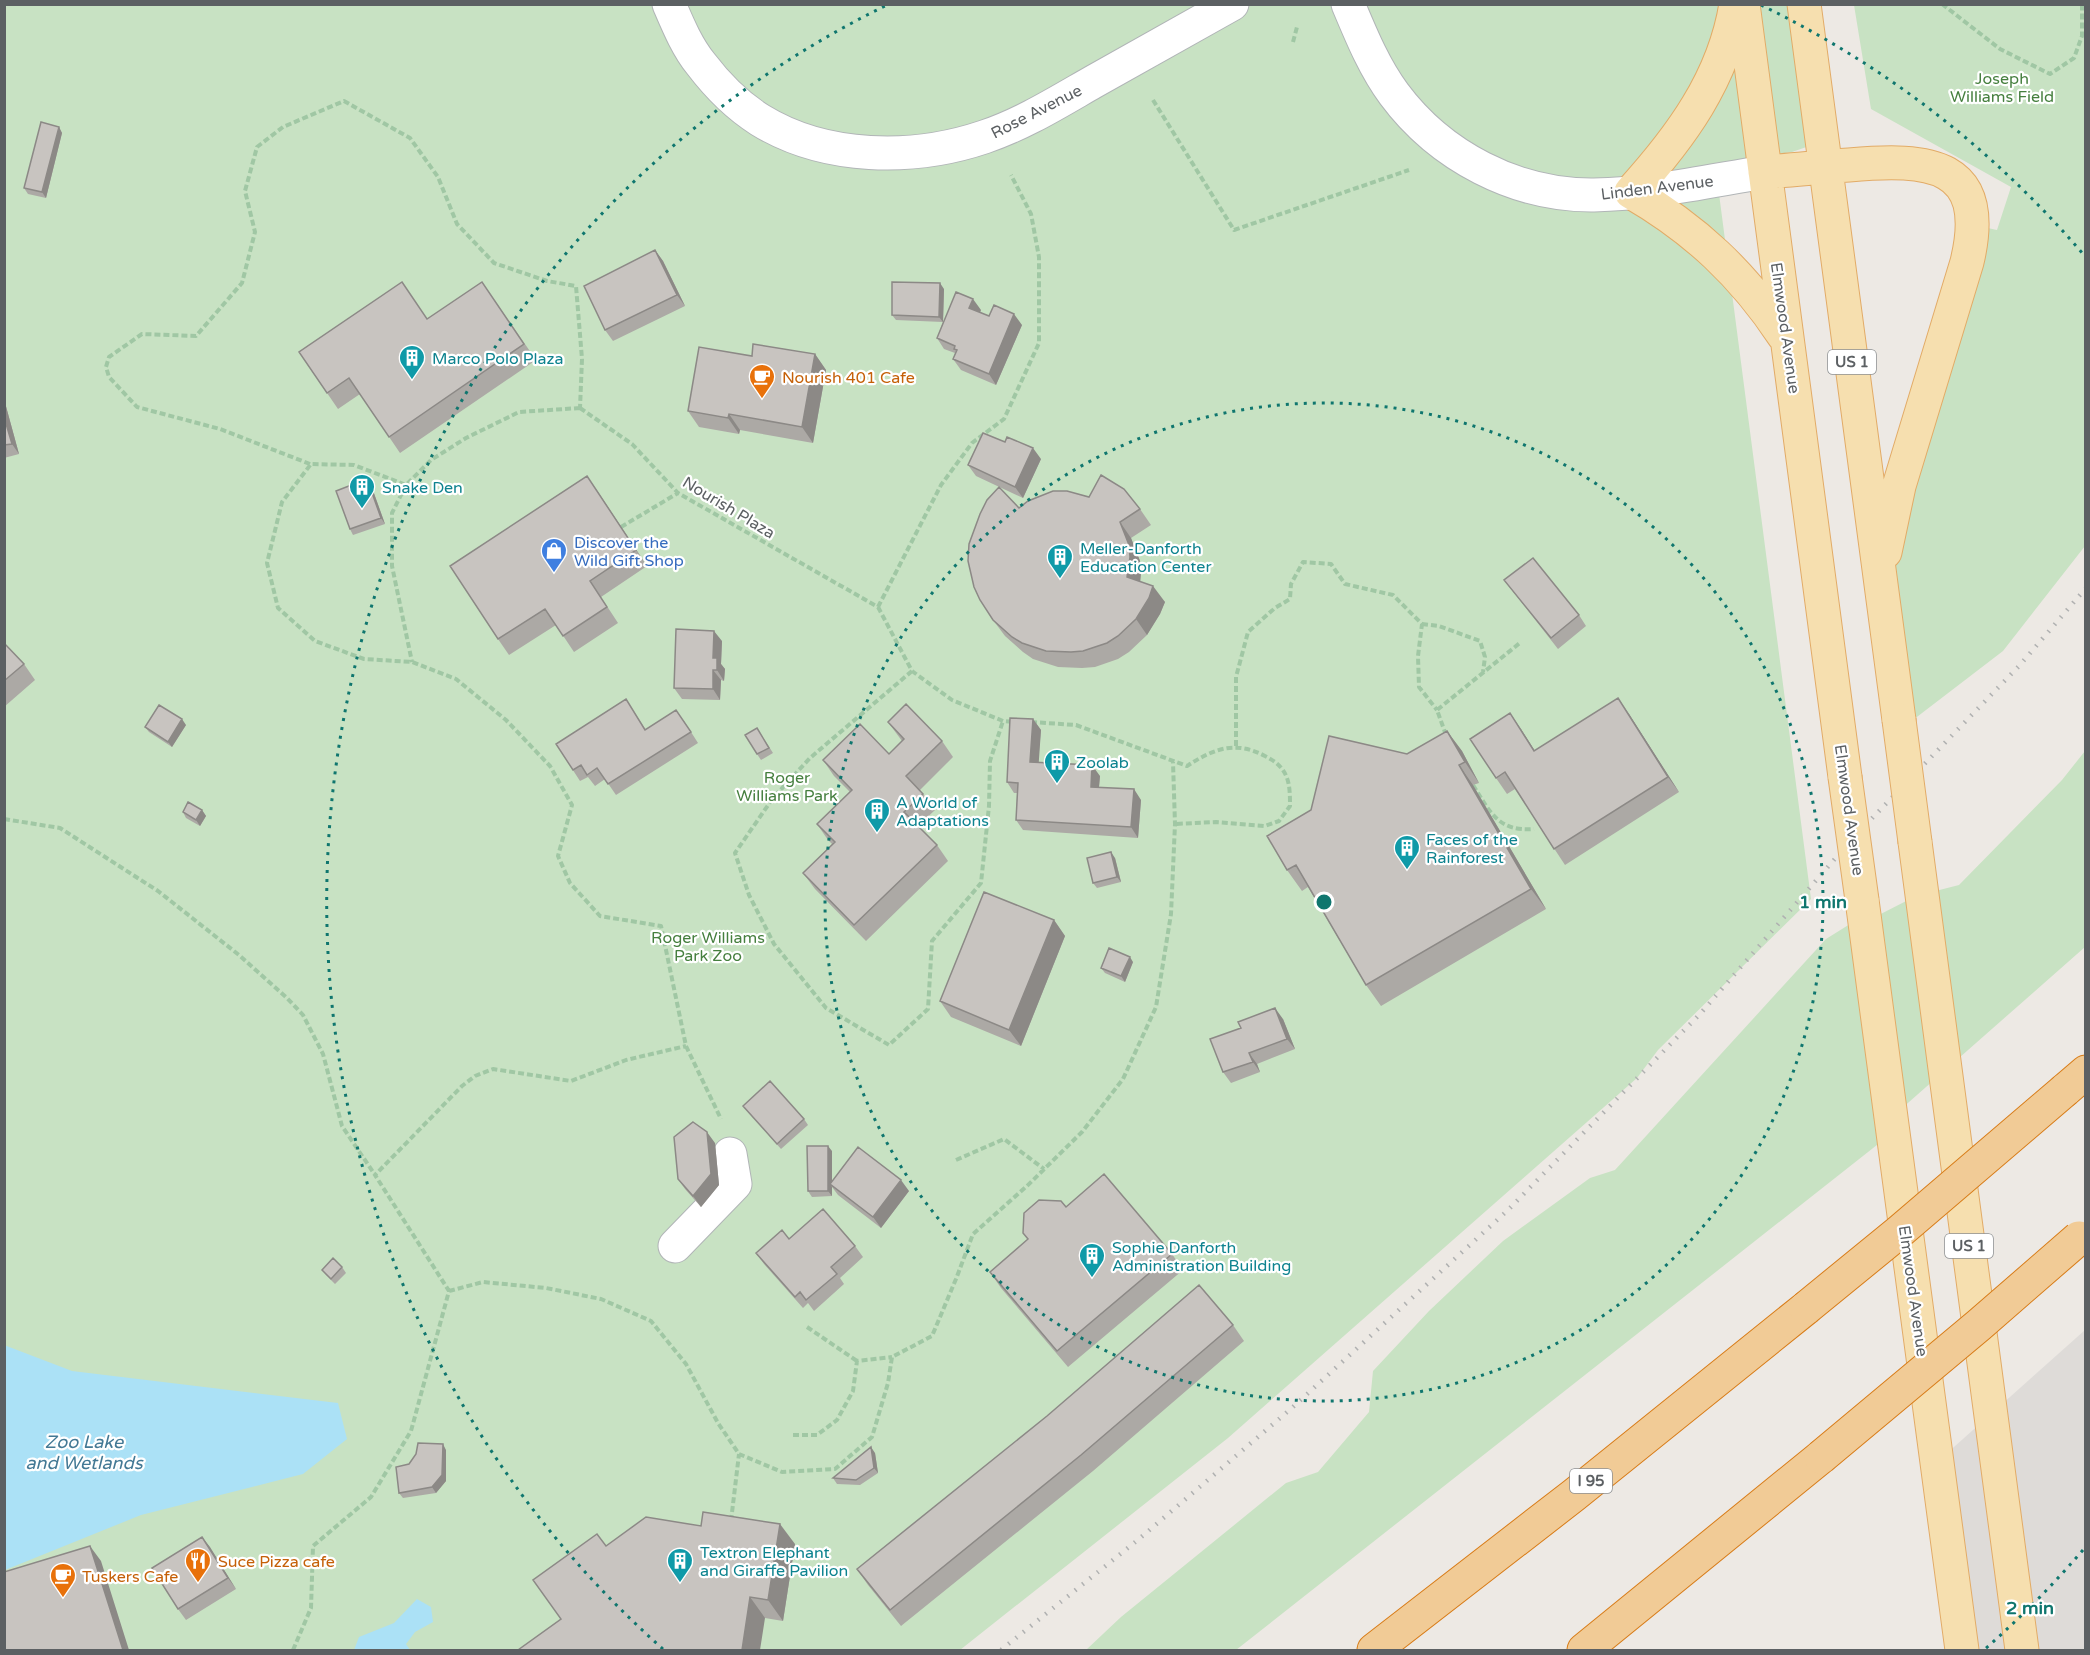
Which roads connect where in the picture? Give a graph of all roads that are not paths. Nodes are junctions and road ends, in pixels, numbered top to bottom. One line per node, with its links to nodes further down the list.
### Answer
1 (669, 4): 2 (street, Rose Avenue)
2 (1232, 4)
3 (1348, 4): 9 (street, Linden Avenue)
4 (1736, 4): 9 (main road)
5 (1743, 4): 8 (main road, Elmwood Avenue)
6 (1804, 4): 7 (main road, US 1)
7 (1826, 167): 8 (main road); 11 (main road, US 1); 11 (main road)
8 (1765, 172): 9 (street, Linden Avenue); 10 (main road, Elmwood Avenue)
9 (1631, 192): 10 (main road)
10 (1788, 343): 18 (main road, Elmwood Avenue, bridge)
11 (1880, 580): 19 (main road, US 1, bridge)
12 (2075, 1081): 16 (highway, I 95, bridge)
13 (730, 1154): 15 (street)
14 (2082, 1235): 17 (highway, bridge)
15 (675, 1246)
16 (1374, 1650)
17 (1584, 1650)
18 (1962, 1650)
19 (2022, 1650)

